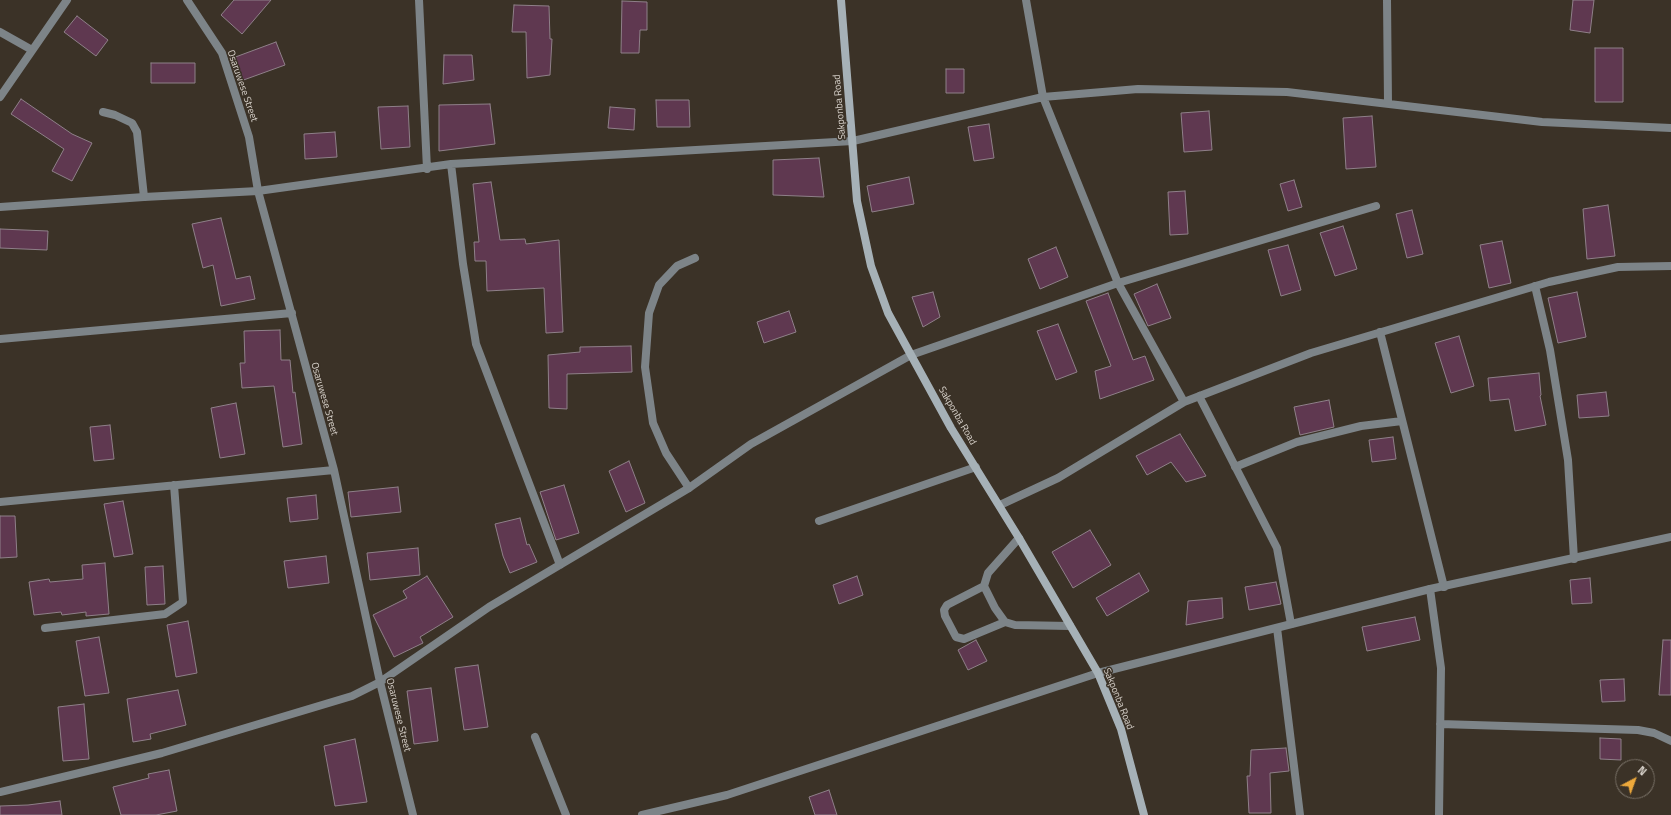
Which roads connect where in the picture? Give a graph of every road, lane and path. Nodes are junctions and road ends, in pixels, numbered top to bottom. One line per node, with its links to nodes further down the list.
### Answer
1 (67, 0): 8 (street)
2 (187, 0): 17 (street, Osaruwese Street)
3 (419, 0): 16 (street)
4 (841, 0): 14 (main road, Sakponba Road)
5 (1026, 0): 10 (street)
6 (1387, 0): 11 (street)
7 (0, 32): 8 (street)
8 (32, 50): 9 (street)
9 (0, 97)
10 (1043, 97): 11 (street); 14 (street); 23 (street)
11 (1388, 102): 13 (street)
12 (103, 112): 18 (street)
13 (1671, 128)
14 (853, 141): 15 (street); 28 (main road, Sakponba Road)
15 (451, 164): 16 (street); 43 (street)
16 (427, 169): 17 (street)
17 (258, 192): 18 (street); 25 (street, Osaruwese Street)
18 (144, 197): 20 (street)
19 (1376, 206): 23 (street)
20 (0, 208)
21 (695, 258): 36 (street)
22 (1671, 266): 24 (street)
23 (1118, 283): 28 (street); 30 (street)
24 (1535, 286): 26 (street); 42 (street)
25 (292, 313): 27 (street); 34 (street, Osaruwese Street)
26 (1380, 332): 29 (street); 31 (street)
27 (0, 339)
28 (911, 355): 32 (main road, Sakponba Road); 36 (street)
29 (1199, 396): 30 (street); 33 (street)
30 (1184, 402): 38 (street)
31 (1402, 420): 33 (street); 45 (street)
32 (976, 467): 38 (main road, Sakponba Road); 39 (street)
33 (1235, 467): 48 (street)
34 (334, 470): 35 (street); 53 (street, Osaruwese Street)
35 (174, 485): 37 (street); 50 (street)
36 (689, 488): 43 (street)
37 (0, 502)
38 (1000, 505): 40 (main road, Sakponba Road)
39 (820, 521)
40 (1019, 538): 44 (street); 49 (main road, Sakponba Road)
41 (1671, 538): 42 (street)
42 (1574, 559): 45 (street)
43 (560, 565): 53 (street)
44 (984, 586): 47 (street); 47 (street)
45 (1444, 587): 46 (street)
46 (1430, 590): 48 (street); 54 (street)
47 (1006, 622): 49 (street)
48 (1291, 624): 51 (street)
49 (1070, 626): 52 (main road, Sakponba Road)
50 (45, 628)
51 (1277, 628): 52 (street); 62 (street)
52 (1098, 673): 60 (street); 61 (main road, Sakponba Road)
53 (380, 682): 57 (street); 58 (street, Osaruwese Street)
54 (1440, 724): 56 (street); 63 (street)
55 (535, 737): 59 (street)
56 (1671, 741)
57 (0, 792)
58 (413, 815)
59 (566, 815)
60 (642, 815)
61 (1144, 815)
62 (1300, 815)
63 (1439, 815)

